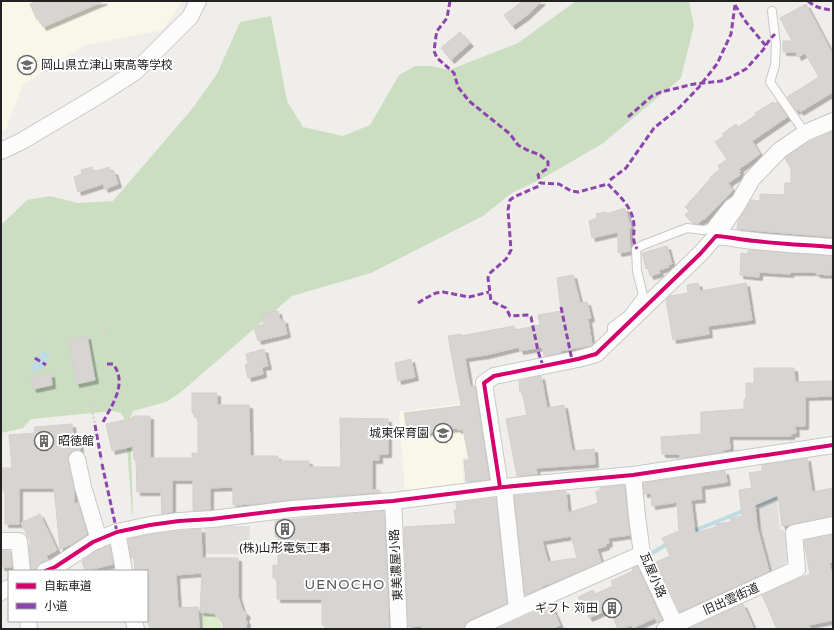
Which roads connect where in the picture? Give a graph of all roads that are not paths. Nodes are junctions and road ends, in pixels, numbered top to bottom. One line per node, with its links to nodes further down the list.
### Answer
1 (198, 1): 5 (street)
2 (772, 11): 4 (lane)
3 (833, 121): 4 (street)
4 (805, 133): 6 (street)
5 (1, 151)
6 (743, 194): 7 (street); 9 (lane)
7 (716, 236): 8 (street); 9 (street)
8 (833, 247)
9 (612, 338): 13 (street)
10 (833, 445): 12 (street)
11 (77, 459): 17 (street)
12 (633, 476): 13 (street); 19 (street, 瓦屋小路)
13 (502, 487): 14 (street); 23 (street)
14 (393, 500): 16 (street); 25 (street, 東美濃屋小路)
15 (833, 524): 24 (street, 旧出雲街道)
16 (117, 532): 17 (street); 22 (street)
17 (99, 540): 21 (street)
18 (1, 541): 20 (street)
19 (642, 554): 23 (street); 24 (street, 瓦屋小路)
20 (22, 570)
21 (47, 570)
22 (124, 570)
23 (517, 609): 26 (street)
24 (672, 628)
25 (399, 629)
26 (473, 629)

